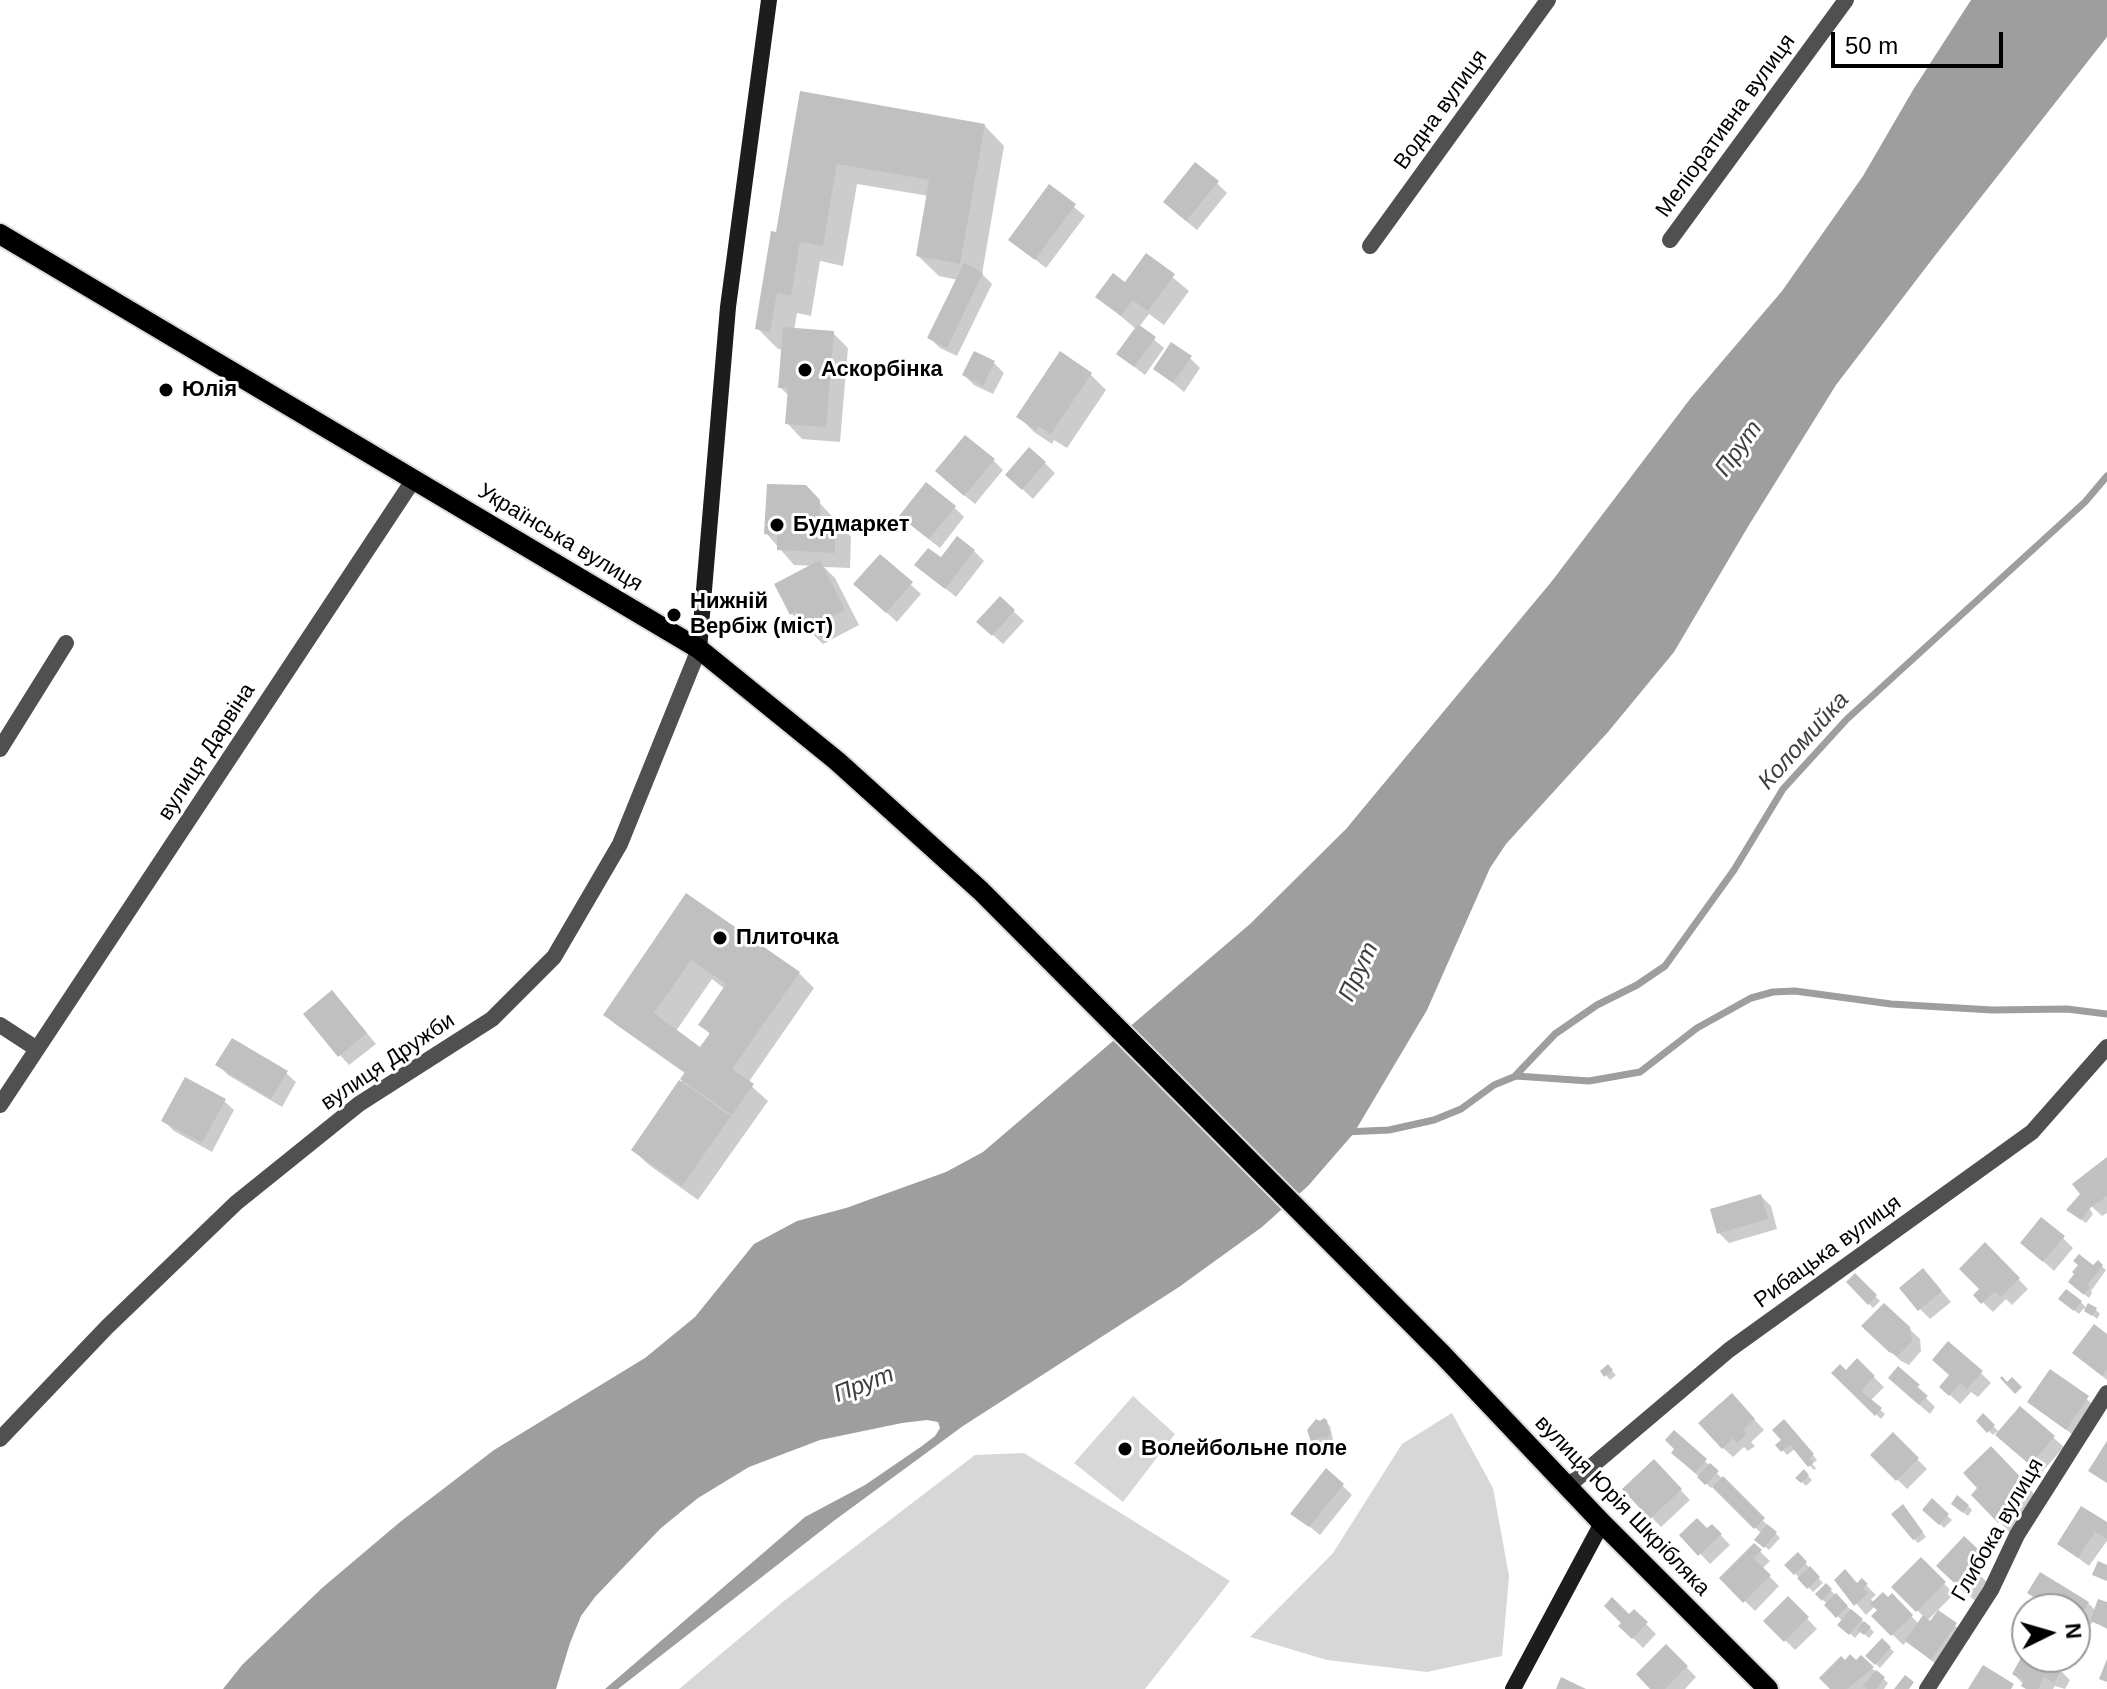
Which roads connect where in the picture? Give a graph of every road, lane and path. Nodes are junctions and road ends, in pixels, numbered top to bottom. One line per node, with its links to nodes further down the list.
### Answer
1 (769, 0): 9 (street)
2 (1548, 0): 6 (street, Водна вулиця)
3 (1846, 0): 5 (street, Меліоративна вулиця)
4 (0, 234): 7 (main road, Українська вулиця)
5 (1670, 240)
6 (1370, 246)
7 (414, 479): 9 (main road, Українська вулиця); 14 (street, вулиця Дарвіна)
8 (66, 643): 10 (street)
9 (699, 649): 11 (main road, Українська вулиця); 17 (street, вулиця Дружби)
10 (0, 749)
11 (981, 891): 18 (main road, вулиця Юрія Шкрібляка)
12 (0, 1025): 14 (street)
13 (2107, 1047): 18 (street, Рибацька вулиця)
14 (37, 1049): 15 (street, вулиця Дарвіна)
15 (0, 1105)
16 (2107, 1393): 22 (street, Глибока вулиця)
17 (0, 1439)
18 (1567, 1487): 19 (main road, вулиця Юрія Шкрібляка)
19 (1602, 1523): 20 (street); 21 (main road, вулиця Юрія Шкрібляка)
20 (1513, 1689)
21 (1768, 1689)
22 (1927, 1689)

